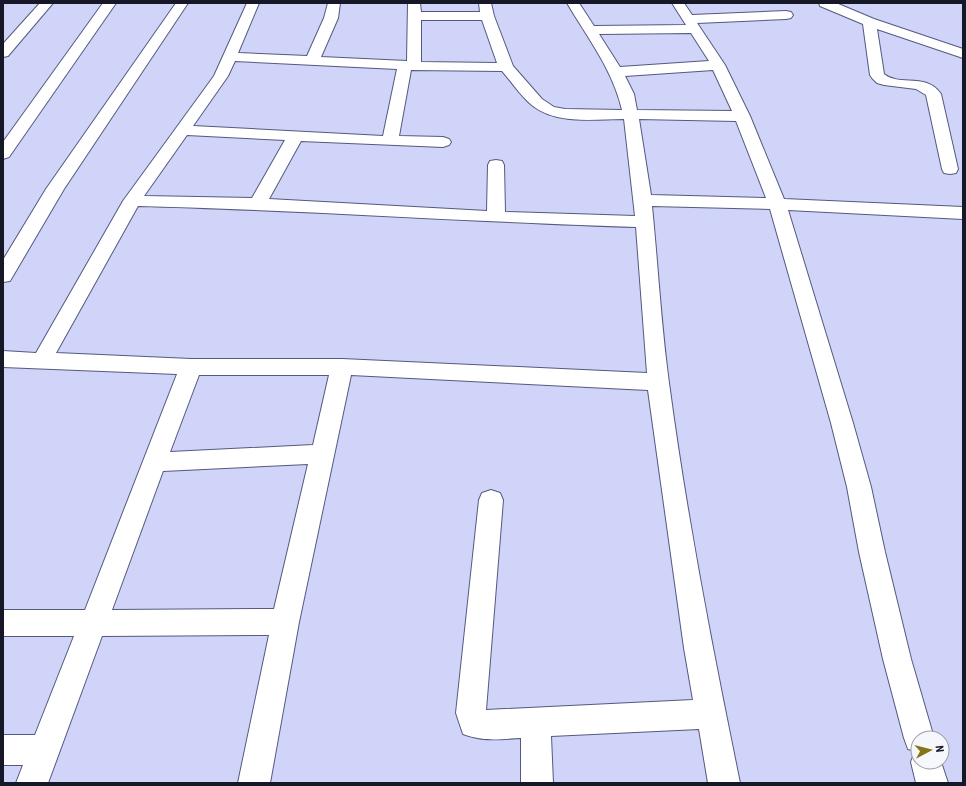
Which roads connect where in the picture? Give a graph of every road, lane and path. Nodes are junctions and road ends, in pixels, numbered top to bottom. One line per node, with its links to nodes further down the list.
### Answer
1 (47, 3): 14 (street)
2 (110, 3): 28 (street)
3 (182, 3): 38 (street)
4 (253, 3): 16 (street)
5 (334, 3): 17 (street)
6 (573, 3): 13 (street)
7 (825, 3): 12 (street)
8 (414, 9): 9 (street); 19 (street)
9 (486, 10): 20 (street)
10 (786, 15): 11 (street)
11 (687, 17): 13 (street); 18 (street)
12 (869, 22): 15 (street); 30 (street)
13 (589, 30): 21 (street)
14 (3, 53)
15 (963, 54)
16 (230, 57): 17 (street); 24 (street)
17 (312, 61): 19 (street)
18 (718, 65): 21 (street); 23 (street)
19 (409, 66): 20 (street); 26 (street)
20 (506, 67): 22 (street)
21 (616, 72): 22 (street)
22 (631, 116): 23 (street); 31 (street)
23 (742, 116): 34 (street)
24 (182, 130): 25 (street); 32 (street)
25 (295, 137): 26 (street); 33 (street)
26 (390, 141): 27 (street)
27 (443, 142)
28 (3, 154)
29 (496, 165): 36 (street)
30 (950, 169)
31 (643, 200): 34 (street); 37 (street)
32 (132, 201): 33 (street); 40 (street)
33 (258, 204): 36 (street)
34 (777, 204): 35 (street); 52 (street)
35 (963, 212)
36 (496, 217): 37 (street)
37 (644, 222): 43 (street)
38 (3, 276)
39 (3, 359): 40 (street)
40 (42, 360): 41 (street)
41 (192, 367): 42 (street); 45 (street)
42 (342, 367): 43 (street); 44 (street)
43 (658, 382): 50 (street)
44 (322, 454): 45 (street); 49 (street)
45 (155, 462): 48 (street)
46 (491, 500): 51 (street)
47 (3, 622): 48 (street)
48 (94, 622): 49 (street); 54 (street)
49 (284, 622): 57 (street)
50 (710, 714): 51 (street); 59 (street)
51 (536, 723): 58 (street)
52 (917, 730)
53 (3, 750): 54 (street)
54 (44, 750): 56 (street)
55 (928, 770): 60 (street)
56 (32, 783)
57 (254, 783)
58 (537, 783)
59 (724, 783)
60 (932, 783)

